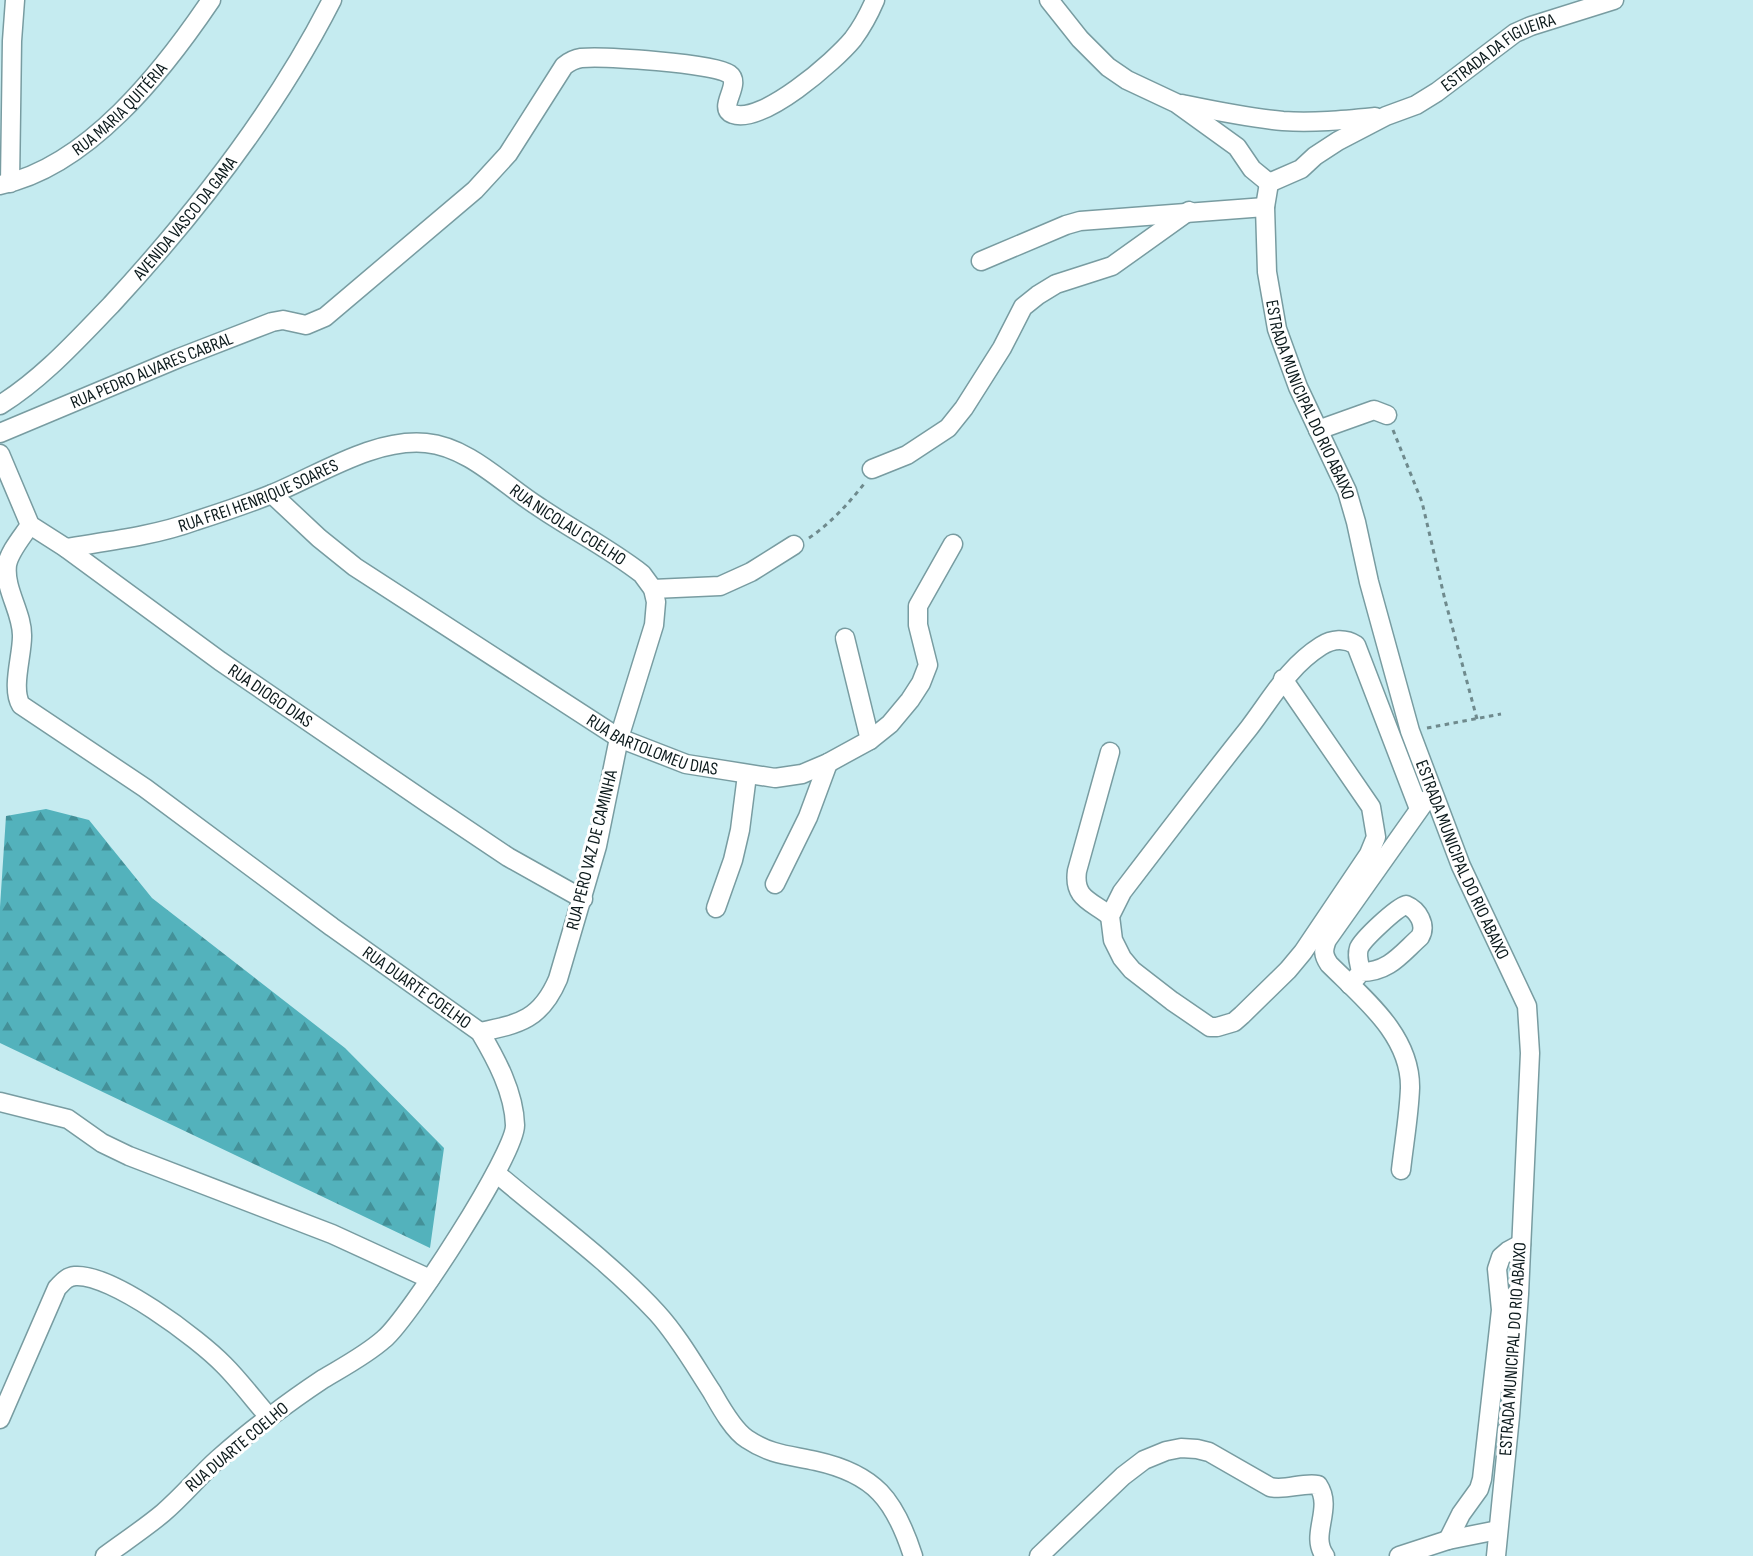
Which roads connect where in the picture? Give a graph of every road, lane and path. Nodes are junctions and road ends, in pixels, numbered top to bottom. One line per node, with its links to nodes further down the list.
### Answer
1 (15, 0): 14 (street)
2 (211, 0): 14 (street, RUA MARIA QUITÉRIA)
3 (332, 0): 18 (street, AVENIDA VASCO DA GAMA)
4 (875, 0): 21 (street, RUA PEDRO ALVARES CABRAL)
5 (1049, 0): 7 (street)
6 (1614, 0): 8 (street, ESTRADA DA FIGUEIRA)
7 (1176, 103): 9 (street); 11 (street)
8 (1386, 116): 10 (street, ESTRADA DA FIGUEIRA); 12 (street, ESTRADA DA FIGUEIRA)
9 (1246, 117): 10 (street, ESTRADA DA FIGUEIRA); 11 (street)
10 (1318, 122): 12 (street)
11 (1237, 147): 13 (street)
12 (1315, 156): 13 (street)
13 (1269, 183): 15 (street, ESTRADA MUNICIPAL DO RIO ABAIXO)
14 (5, 184)
15 (1265, 207): 16 (street); 20 (street, ESTRADA MUNICIPAL DO RIO ABAIXO)
16 (1189, 212): 17 (street); 24 (street)
17 (981, 261)
18 (0, 405)
19 (1387, 415): 20 (street); 34 (path)
20 (1318, 430): 35 (street, ESTRADA MUNICIPAL DO RIO ABAIXO)
21 (0, 433)
22 (448, 447): 25 (street, RUA FREI HENRIQUE SOARES); 30 (street, RUA NICOLAU COELHO)
23 (0, 454): 26 (street)
24 (872, 469): 28 (path)
25 (272, 494): 29 (street, RUA FREI HENRIQUE SOARES); 36 (street, RUA BARTOLOMEU DIAS)
26 (30, 525): 29 (street, RUA DIOGO DIAS); 47 (street, RUA DUARTE COELHO)
27 (953, 544): 37 (street, RUA BARTOLOMEU DIAS)
28 (794, 545): 30 (street)
29 (66, 548): 44 (street, RUA DIOGO DIAS)
30 (653, 589): 36 (street, RUA PERO VAZ DE CAMINHA)
31 (845, 638): 37 (street)
32 (1283, 679): 42 (street); 46 (street); 46 (street)
33 (1502, 714): 34 (path)
34 (1477, 719): 35 (path)
35 (1410, 731): 41 (street, ESTRADA MUNICIPAL DO RIO ABAIXO)
36 (619, 738): 40 (street, RUA BARTOLOMEU DIAS); 44 (street, RUA PERO VAZ DE CAMINHA)
37 (870, 740): 39 (street, RUA BARTOLOMEU DIAS)
38 (1110, 752): 46 (street)
39 (828, 763): 40 (street, RUA BARTOLOMEU DIAS); 43 (street)
40 (747, 775): 45 (street)
41 (1432, 791): 42 (street); 51 (street, ESTRADA MUNICIPAL DO RIO ABAIXO)
42 (1419, 809): 49 (street)
43 (775, 884)
44 (583, 899): 47 (street, RUA PERO VAZ DE CAMINHA)
45 (716, 908)
46 (1110, 916)
47 (480, 1032): 50 (street, RUA DUARTE COELHO)
48 (0, 1102): 52 (street)
49 (1401, 1170)
50 (496, 1173): 52 (street, RUA DUARTE COELHO); 58 (street)
51 (1521, 1244): 55 (street, ESTRADA MUNICIPAL DO RIO ABAIXO); 56 (street)
52 (430, 1280): 53 (street, RUA DUARTE COELHO)
53 (269, 1417): 54 (street); 57 (street, RUA DUARTE COELHO)
54 (0, 1419)
55 (1498, 1530): 56 (street); 62 (street, ESTRADA MUNICIPAL DO RIO ABAIXO)
56 (1448, 1540): 61 (street)
57 (105, 1556)
58 (913, 1556)
59 (1039, 1556): 60 (street)
60 (1325, 1556)
61 (1399, 1556)
62 (1496, 1556)

